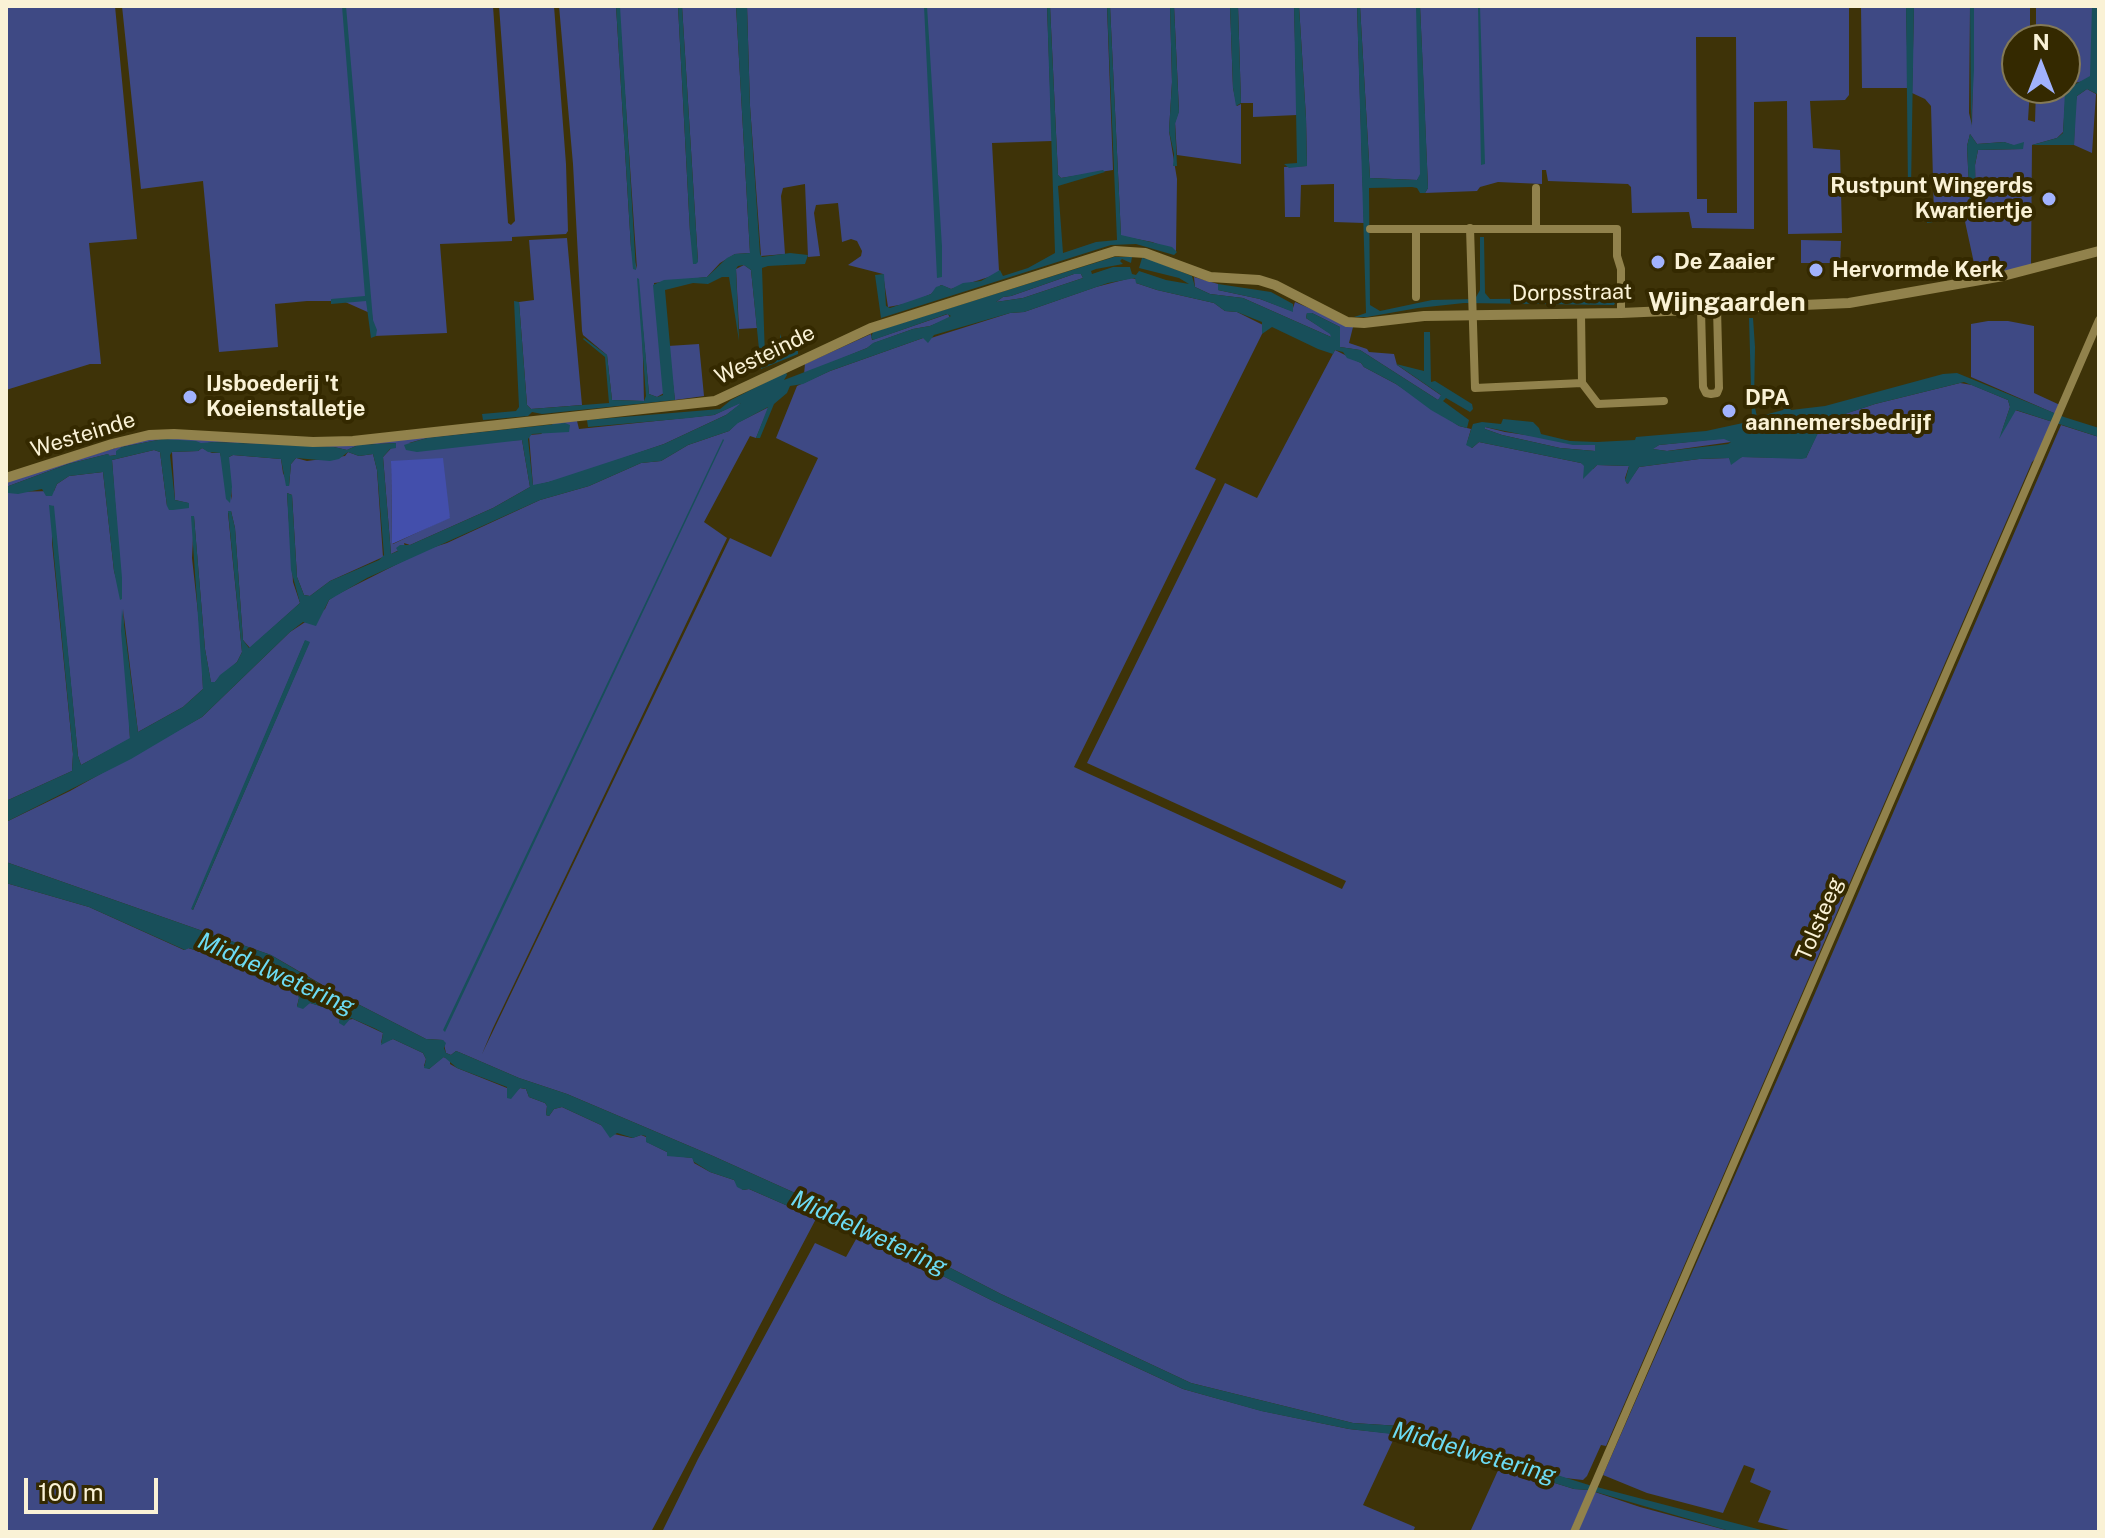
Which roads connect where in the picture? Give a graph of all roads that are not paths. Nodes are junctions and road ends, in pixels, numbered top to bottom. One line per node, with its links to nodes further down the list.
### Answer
1 (1536, 188): 2 (street)
2 (1536, 227): 3 (street); 12 (street)
3 (1470, 228): 5 (street); 8 (street)
4 (1370, 229): 5 (street)
5 (1416, 229): 7 (street)
6 (2099, 251): 9 (street, Dorpsstraat)
7 (1416, 297)
8 (1471, 305): 11 (street, Dorpsstraat); 14 (street); 16 (street, Westeinde)
9 (1717, 308): 10 (street, Dorpsstraat); 10 (street)
10 (1701, 310): 12 (street, Dorpsstraat)
11 (1581, 313): 12 (street, Dorpsstraat); 14 (street)
12 (1621, 313)
13 (2099, 320): 17 (street, Tolsteeg)
14 (1582, 383): 15 (street)
15 (1664, 401)
16 (6, 478)
17 (1574, 1532)

